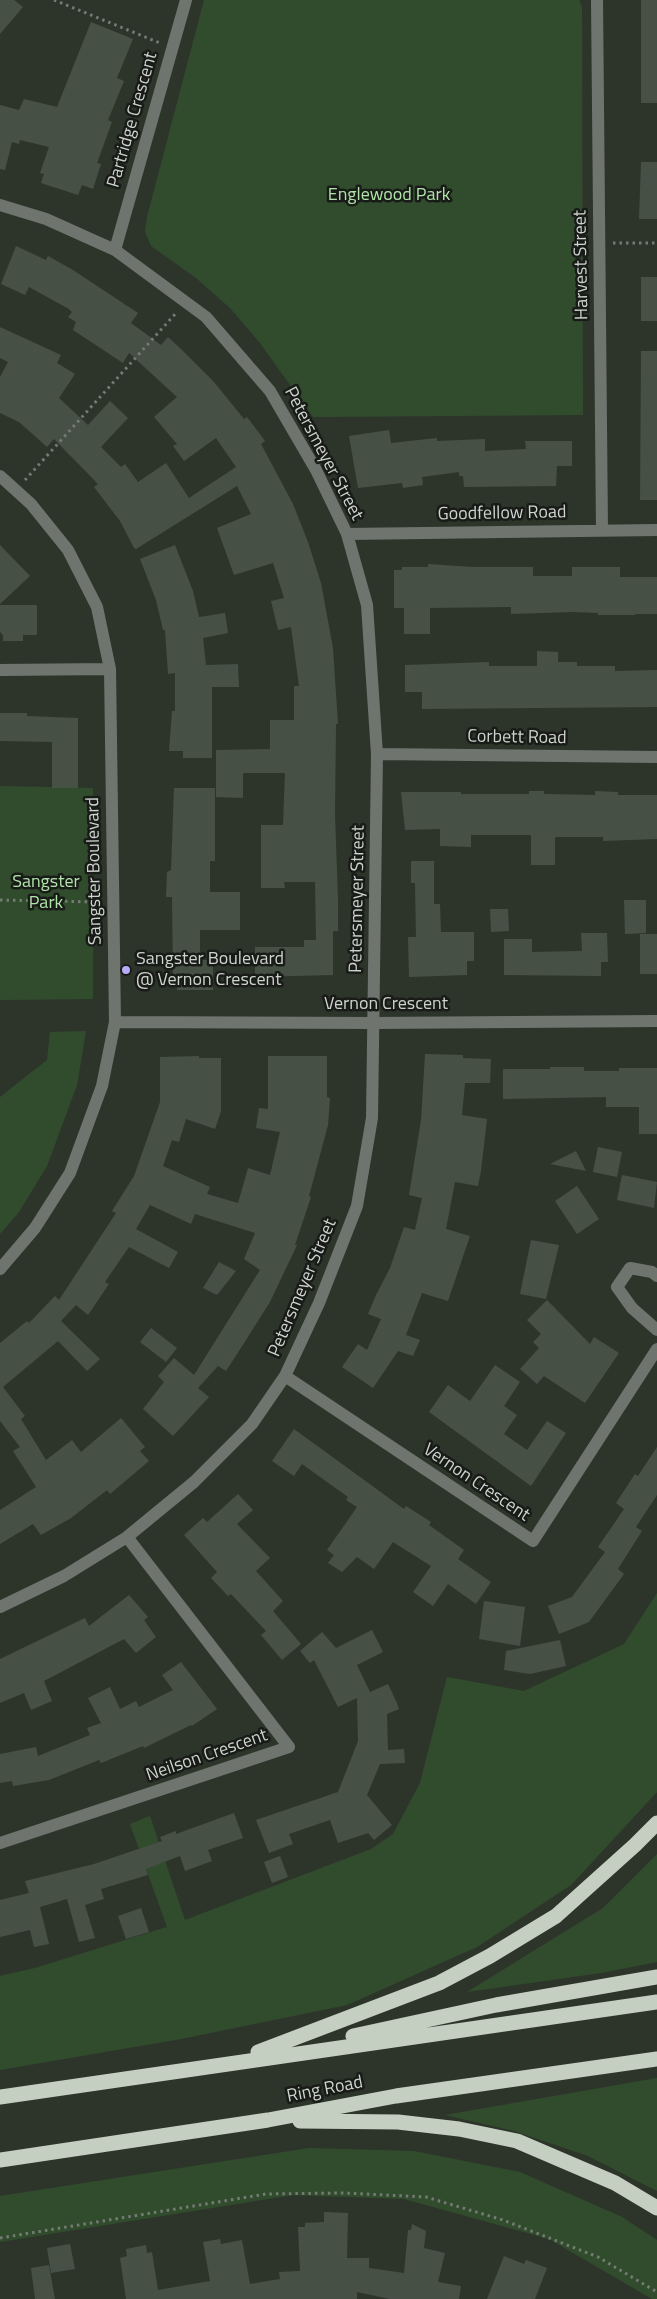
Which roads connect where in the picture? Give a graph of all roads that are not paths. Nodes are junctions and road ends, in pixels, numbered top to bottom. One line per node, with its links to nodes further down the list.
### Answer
1 (186, 0): 4 (street, Partridge Crescent)
2 (597, 0): 6 (street, Harvest Street)
3 (0, 204): 4 (street, Petersmeyer Street)
4 (115, 250): 8 (street, Petersmeyer Street)
5 (0, 476): 9 (street, Sangster Boulevard)
6 (602, 530): 7 (street, Goodfellow Road); 8 (street, Goodfellow Road)
7 (657, 530)
8 (347, 534): 11 (street, Petersmeyer Street)
9 (110, 669): 10 (street); 14 (street, Sangster Boulevard)
10 (0, 670)
11 (377, 754): 12 (street, Corbett Road); 15 (street, Petersmeyer Street)
12 (657, 757)
13 (657, 1021): 15 (street, Vernon Crescent)
14 (115, 1022): 15 (street, Vernon Crescent); 16 (street, Sangster Boulevard)
15 (373, 1023): 20 (street, Petersmeyer Street)
16 (0, 1269)
17 (657, 1276): 18 (street)
18 (657, 1330)
19 (657, 1349): 20 (street, Vernon Crescent)
20 (285, 1376): 21 (street, Petersmeyer Street)
21 (127, 1537): 22 (street, Petersmeyer Street); 24 (street, Neilson Crescent)
22 (0, 1607)
23 (657, 1823): 28 (highway)
24 (0, 1844)
25 (657, 1977): 28 (highway)
26 (657, 2002): 28 (highway)
27 (657, 2059): 30 (highway, Ring Road)
28 (231, 2062): 29 (highway)
29 (0, 2097)
30 (268, 2120): 31 (highway, Ring Road); 32 (highway)
31 (0, 2160)
32 (657, 2208)

